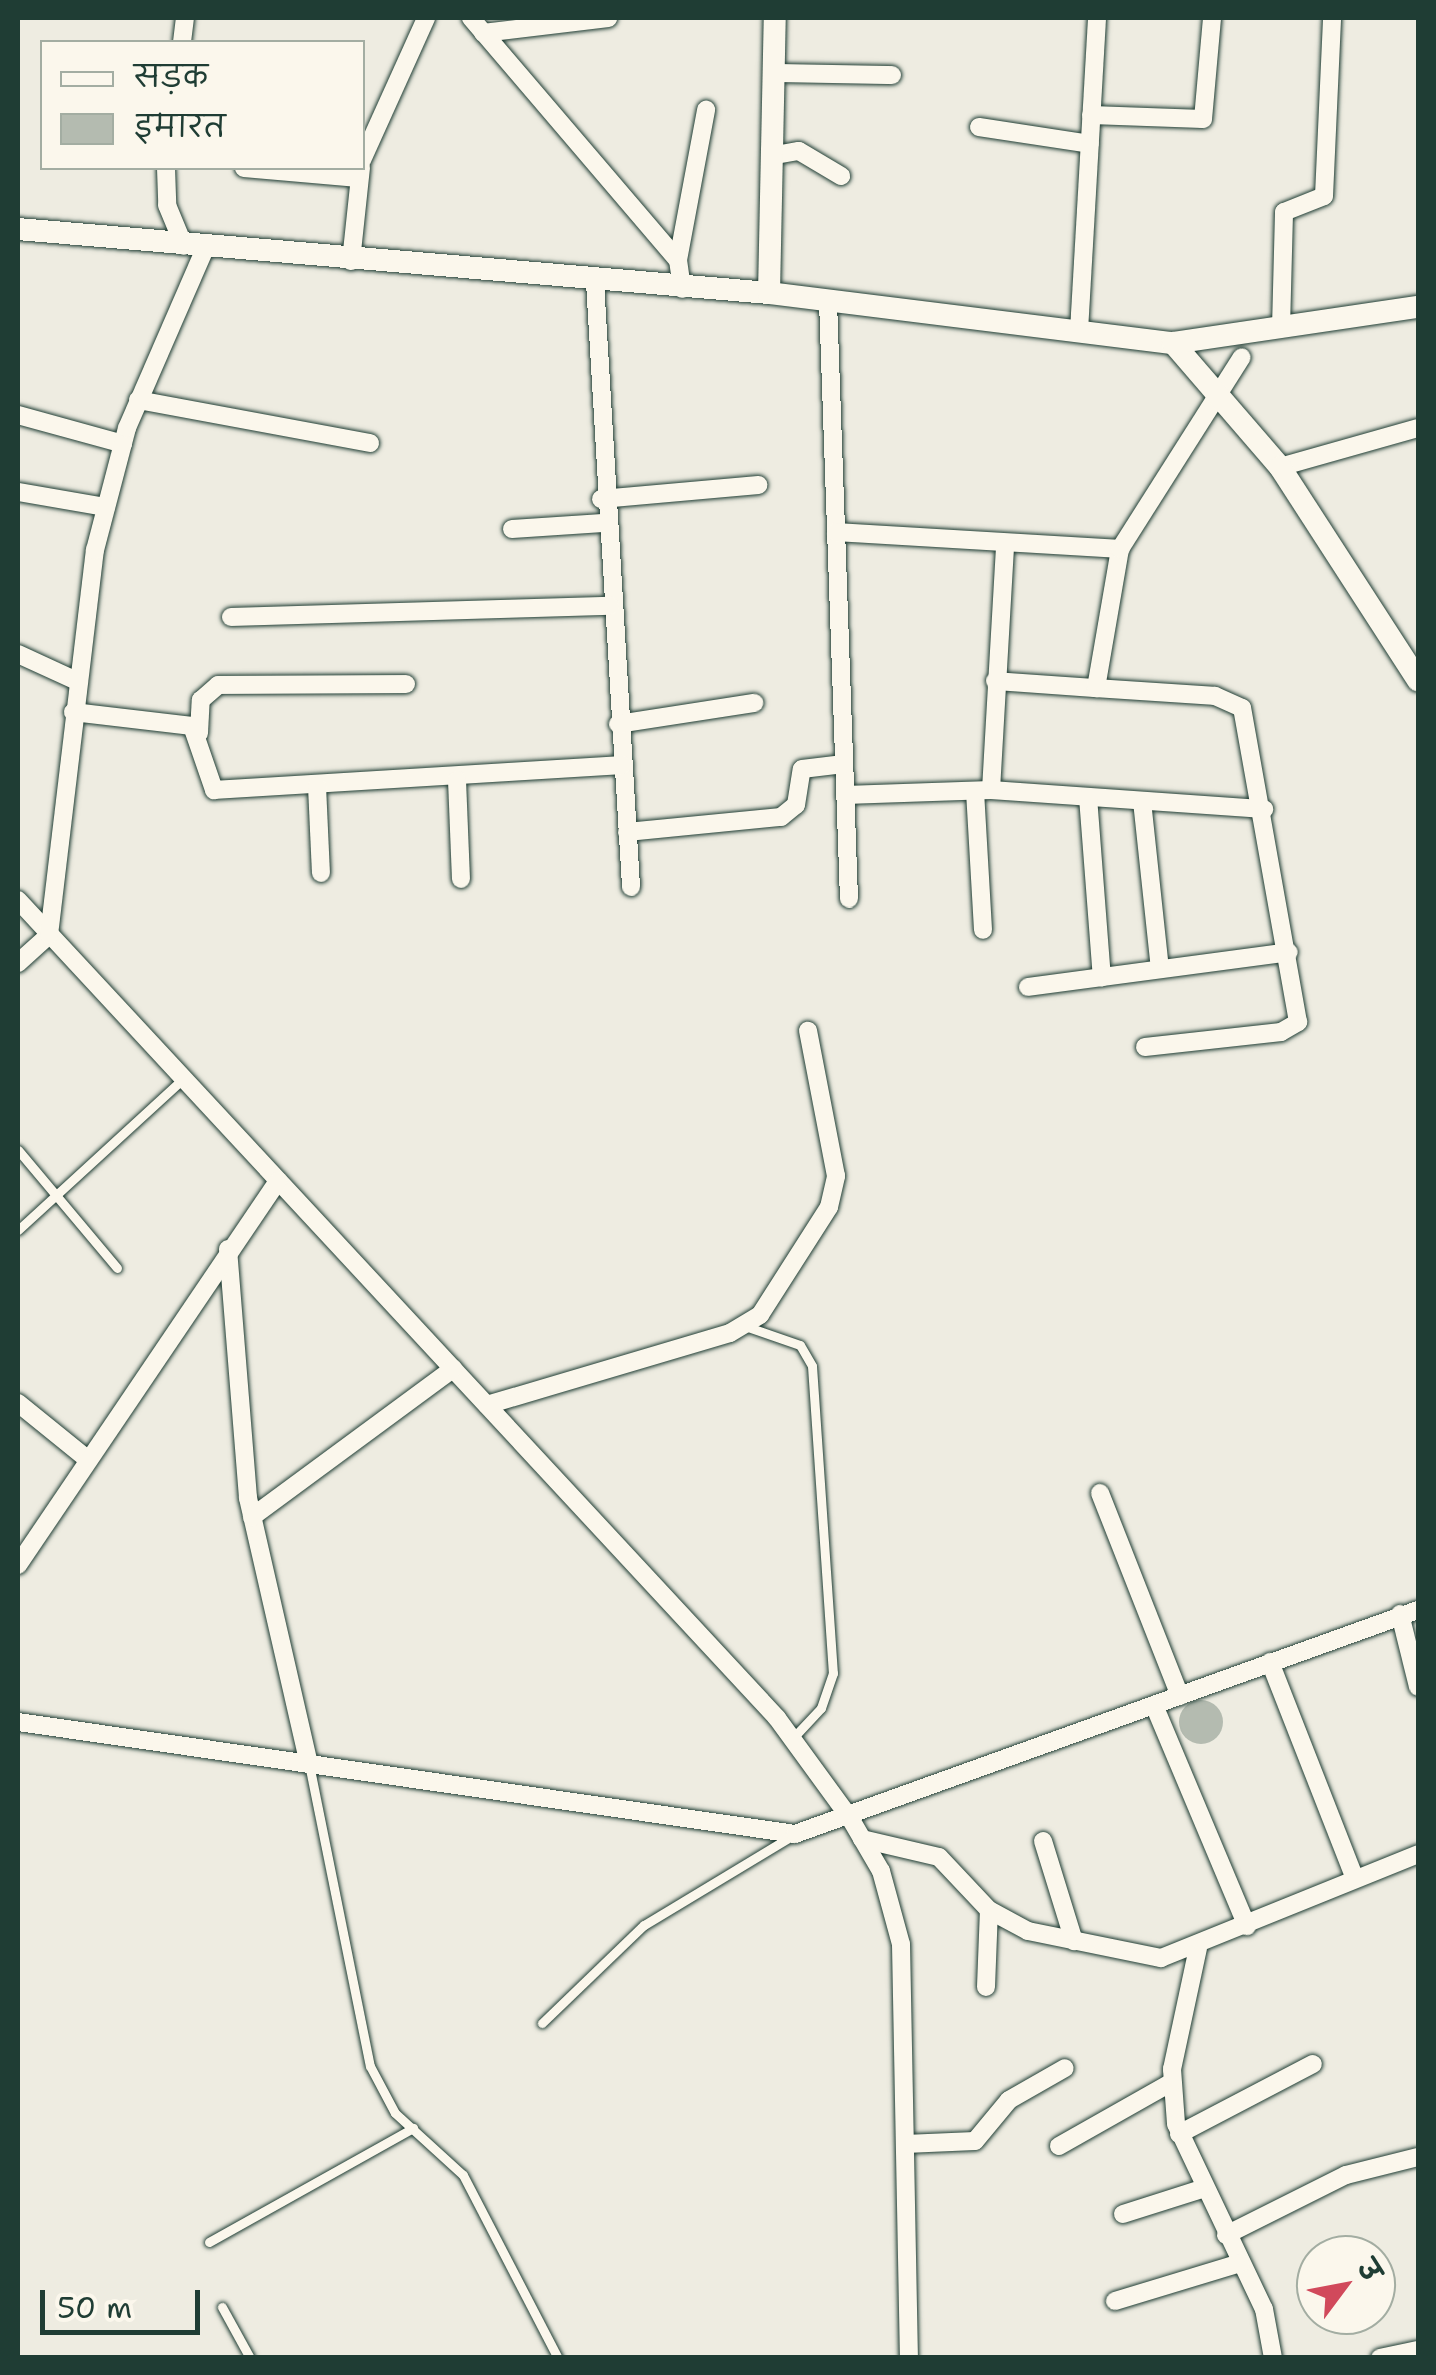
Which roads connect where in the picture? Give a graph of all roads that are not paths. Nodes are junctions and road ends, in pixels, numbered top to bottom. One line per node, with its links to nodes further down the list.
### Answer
1 (426, 18): 16 (street)
2 (471, 18): 8 (street)
3 (608, 18): 8 (street)
4 (775, 18): 9 (street)
5 (1096, 18): 12 (street)
6 (1212, 18): 12 (street)
7 (1332, 18): 29 (street)
8 (484, 32): 22 (street)
9 (773, 73): 10 (street); 15 (street)
10 (892, 75)
11 (706, 110): 22 (street)
12 (1091, 116): 14 (street)
13 (978, 126): 14 (street)
14 (1090, 144): 30 (street)
15 (770, 156): 19 (street); 26 (street)
16 (365, 159)
17 (167, 170): 21 (street)
18 (361, 170): 23 (street)
19 (841, 176)
20 (18, 229): 21 (street)
21 (194, 248): 23 (street); 34 (street)
22 (678, 260): 25 (street)
23 (351, 261): 24 (street)
24 (595, 282): 25 (street); 42 (street)
25 (682, 289): 26 (street)
26 (769, 292): 27 (street)
27 (823, 300): 30 (street); 46 (street)
28 (1418, 307): 29 (street)
29 (1281, 328): 31 (street)
30 (1079, 331): 31 (street)
31 (1173, 343): 33 (street)
32 (1242, 357): 33 (street)
33 (1220, 387): 39 (street); 48 (street)
34 (138, 400): 37 (street); 38 (street)
35 (18, 415): 38 (street)
36 (1418, 428): 39 (street)
37 (370, 443)
38 (122, 444): 43 (street)
39 (1280, 467): 52 (street)
40 (758, 485): 42 (street)
41 (18, 492): 43 (street)
42 (601, 499): 44 (street)
43 (106, 507): 53 (street)
44 (603, 523): 45 (street); 49 (street)
45 (512, 530)
46 (836, 532): 47 (street); 61 (street)
47 (1004, 544): 48 (street); 54 (street)
48 (1120, 549): 56 (street)
49 (610, 606): 50 (street); 59 (street)
50 (230, 617)
51 (18, 654): 53 (street)
52 (1418, 680)
53 (77, 681): 58 (street)
54 (995, 681): 56 (street); 65 (street)
55 (406, 684): 60 (street)
56 (1096, 688): 69 (street)
57 (754, 704): 59 (street)
58 (72, 712): 60 (street); 77 (street)
59 (618, 724): 62 (street)
60 (198, 733): 64 (street)
61 (844, 764): 66 (street); 70 (street)
62 (622, 765): 63 (street); 70 (street)
63 (457, 780): 64 (street); 72 (street)
64 (316, 786): 71 (street)
65 (982, 790): 66 (street); 67 (street); 76 (street)
66 (845, 794): 74 (street)
67 (1088, 797): 68 (street); 81 (street)
68 (1142, 801): 69 (street); 80 (street)
69 (1264, 809): 78 (street)
70 (627, 832): 73 (street)
71 (322, 873)
72 (461, 879)
73 (631, 887)
74 (849, 899)
75 (18, 900): 77 (street)
76 (983, 930)
77 (48, 935): 79 (street); 85 (street)
78 (1289, 952): 80 (street); 84 (street)
79 (18, 963)
80 (1160, 969): 81 (street)
81 (1102, 977): 82 (street)
82 (1028, 987)
83 (808, 1030): 92 (street)
84 (1144, 1047)
85 (183, 1079): 87 (street); 88 (lane)
86 (18, 1150): 88 (lane)
87 (278, 1180): 90 (street); 93 (street)
88 (58, 1194): 89 (lane); 91 (lane)
89 (18, 1230)
90 (228, 1249): 96 (street); 98 (street)
91 (117, 1268)
92 (745, 1326): 95 (street); 106 (lane)
93 (452, 1368): 95 (street); 98 (street)
94 (18, 1403): 96 (street)
95 (487, 1406): 106 (street)
96 (86, 1458): 99 (street)
97 (1100, 1492): 103 (street)
98 (252, 1518): 107 (street)
99 (18, 1565)
100 (1409, 1612): 101 (street); 102 (street)
101 (1270, 1662): 103 (street); 113 (street)
102 (1418, 1687)
103 (1180, 1696): 104 (street)
104 (1154, 1705): 108 (street); 115 (street)
105 (18, 1722): 107 (street)
106 (792, 1739): 108 (street)
107 (308, 1764): 109 (street); 123 (lane)
108 (850, 1818): 109 (street); 110 (street)
109 (795, 1834): 119 (lane)
110 (862, 1839): 114 (street); 125 (street)
111 (1043, 1841): 116 (street)
112 (1418, 1854): 113 (street)
113 (1354, 1876): 115 (street)
114 (989, 1910): 116 (street); 118 (street)
115 (1246, 1926): 117 (street)
116 (1074, 1942): 117 (street)
117 (1198, 1948): 122 (street)
118 (986, 1988)
119 (542, 2023)
120 (1312, 2064): 124 (street)
121 (1065, 2068): 125 (street)
122 (1172, 2082): 124 (street); 126 (street)
123 (414, 2128): 131 (lane); 137 (lane)
124 (1179, 2134): 128 (street)
125 (905, 2144): 138 (street)
126 (1059, 2146)
127 (1418, 2157): 130 (street)
128 (1202, 2189): 129 (street); 130 (street)
129 (1123, 2214)
130 (1226, 2234): 132 (street)
131 (210, 2242)
132 (1240, 2263): 133 (street); 139 (street)
133 (1115, 2301)
134 (222, 2307): 136 (lane)
135 (1418, 2350): 140 (street)
136 (250, 2358)
137 (558, 2358)
138 (909, 2358)
139 (1272, 2358)
140 (1380, 2358)

